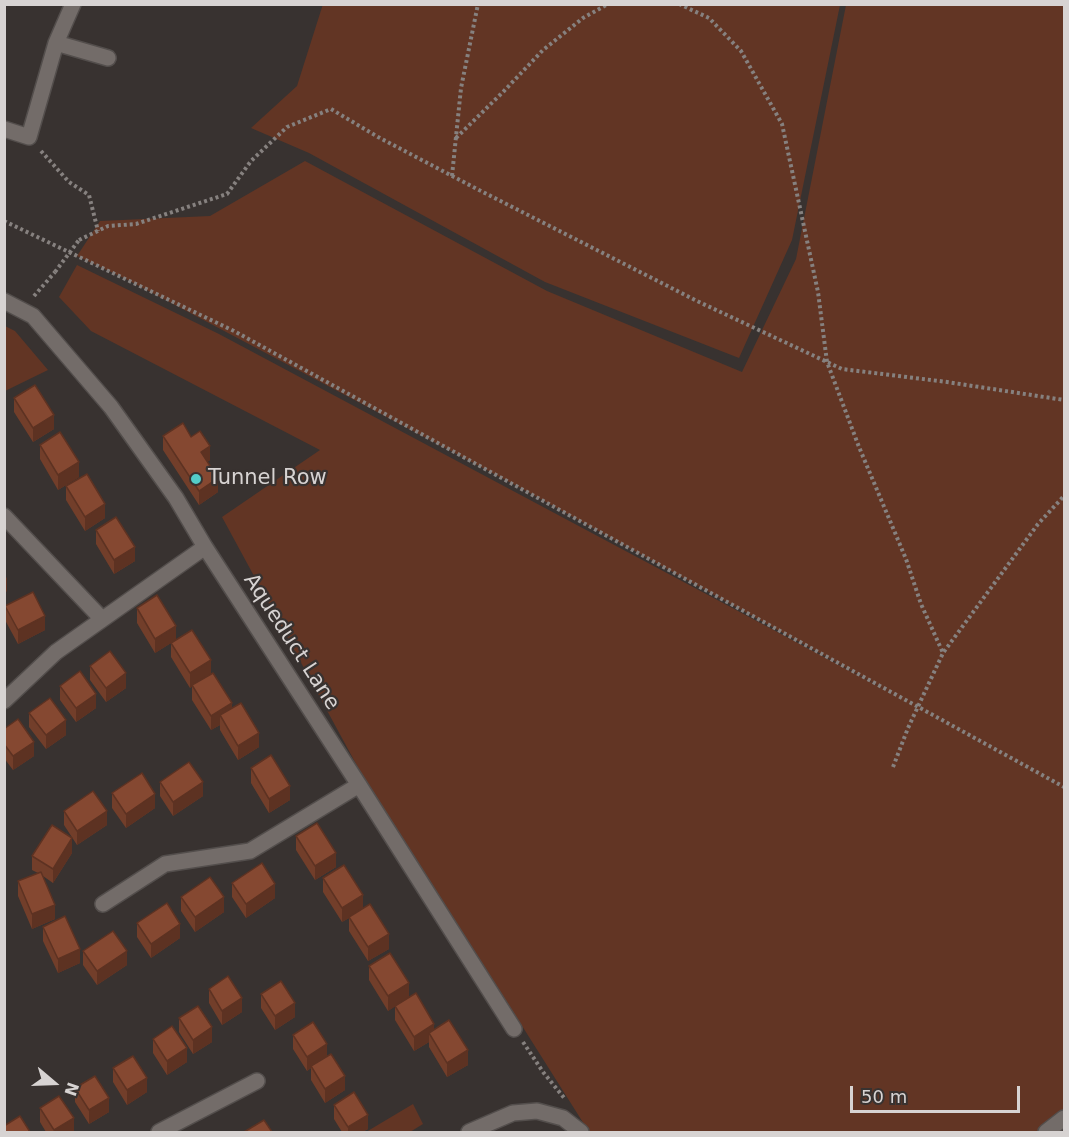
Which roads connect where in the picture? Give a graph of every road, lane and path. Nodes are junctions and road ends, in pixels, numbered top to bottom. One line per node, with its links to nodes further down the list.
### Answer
1 (73, 4): 5 (street)
2 (478, 4): 9 (path)
3 (608, 4): 9 (path)
4 (679, 4): 15 (path)
5 (56, 43): 6 (street); 8 (street)
6 (108, 57)
7 (4, 129): 8 (street)
8 (28, 137): 12 (path)
9 (456, 138): 10 (path)
10 (452, 176): 12 (path); 15 (path)
11 (4, 221): 23 (path)
12 (98, 231): 14 (path, bridge)
13 (4, 301): 14 (street, Aqueduct Lane)
14 (21, 310): 19 (street, Aqueduct Lane)
15 (827, 362): 16 (path); 21 (path)
16 (1065, 400)
17 (1065, 496): 21 (path)
18 (4, 516): 20 (street)
19 (205, 547): 20 (street); 25 (street, Aqueduct Lane)
20 (102, 619): 22 (street)
21 (943, 653): 23 (path)
22 (4, 701)
23 (918, 706): 24 (path); 26 (path)
24 (893, 767)
25 (359, 785): 27 (street); 28 (street, Aqueduct Lane)
26 (1065, 788)
27 (103, 904)
28 (514, 1029): 30 (path)
29 (257, 1081): 32 (street)
30 (565, 1100)
31 (1065, 1118): 35 (street)
32 (159, 1132)
33 (469, 1132): 34 (street)
34 (581, 1132)
35 (1046, 1132)

